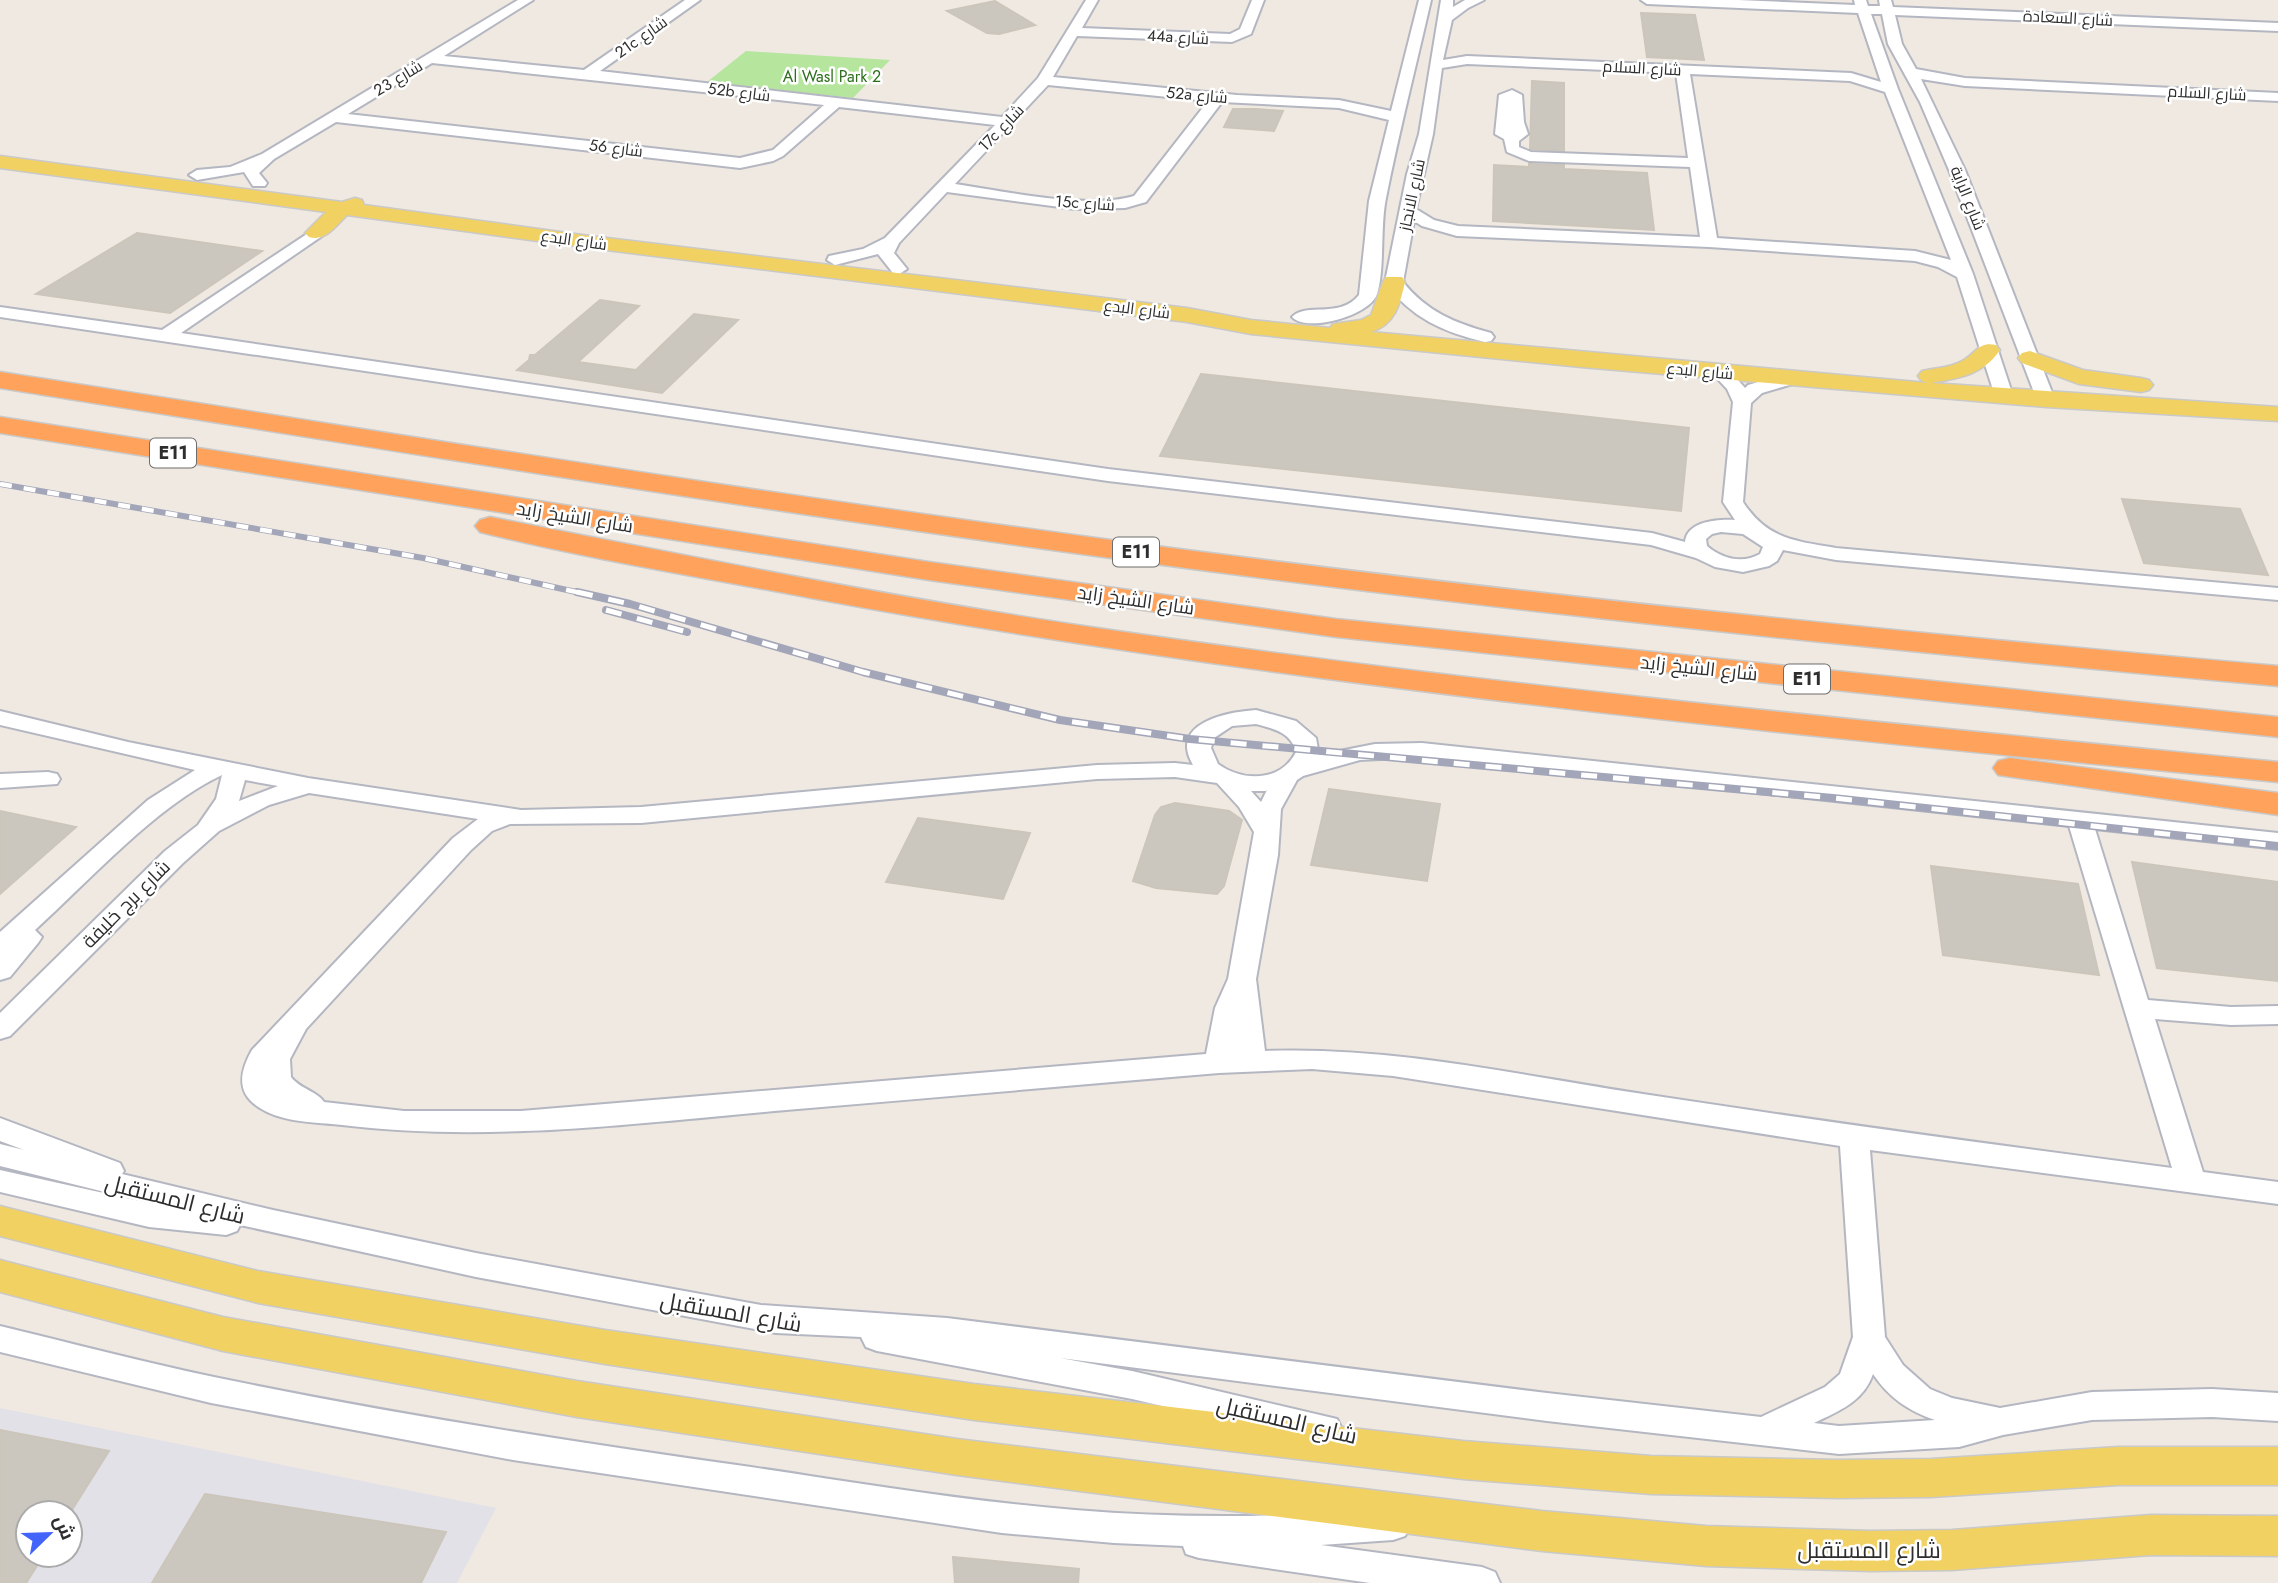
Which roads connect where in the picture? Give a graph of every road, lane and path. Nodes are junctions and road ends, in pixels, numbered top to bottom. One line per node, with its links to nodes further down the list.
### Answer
1 (527, 0): 18 (street, شارع 23)
2 (694, 0): 23 (street, 21c شارع)
3 (1092, 0): 16 (street, 17c شارع)
4 (1258, 0): 16 (street, 44a شارع)
5 (1411, 0): 17 (street, شارع الانجاز)
6 (1425, 0): 17 (street, شارع الانجاز)
7 (1447, 0): 14 (street, شارع الانجاز)
8 (1478, 0): 14 (street)
9 (1647, 0): 11 (street, شارع السعادة)
10 (1844, 0): 11 (street, شارع السعادة)
11 (1861, 3): 12 (street, شارع السعادة); 21 (street, شارع الراية)
12 (1886, 4): 13 (street, شارع السعادة); 15 (street, شارع السعادة); 22 (street, شارع الراية)
13 (2278, 17)
14 (1446, 19): 19 (street, شارع الانجاز)
15 (2278, 27)
16 (1074, 32): 27 (street, 17c شارع)
17 (1412, 52): 32 (street, شارع الانجاز)
18 (433, 57): 23 (street, 52b شارع); 38 (street, شارع 23)
19 (1435, 65): 25 (street, شارع السلام); 51 (street, شارع الانجاز)
20 (1682, 69): 25 (street, شارع السلام); 26 (street, شارع السلام); 46 (street)
21 (1885, 72): 26 (street, شارع السلام); 29 (street, شارع الراية)
22 (1912, 73): 28 (street, شارع السلام); 34 (street, شارع الراية)
23 (587, 74): 35 (street, 52b شارع)
24 (1575, 76): 25 (street)
25 (1514, 77): 41 (street)
26 (1851, 77): 29 (street, شارع السلام)
27 (1044, 80): 30 (street, 52a شارع); 40 (street, 17c شارع)
28 (2011, 83): 31 (street, شارع السلام); 33 (street)
29 (1891, 89): 59 (street, شارع الراية)
30 (1218, 97): 36 (street, 52a شارع); 49 (street, 15c شارع)
31 (2278, 97)
32 (1401, 98): 36 (street, 52a شارع); 39 (street, شارع الانجاز)
33 (2019, 98): 34 (street, شارع السلام); 37 (street, شارع السلام)
34 (1942, 99): 61 (street, شارع الراية)
35 (835, 103): 38 (street, شارع 56); 40 (street, 52b شارع)
36 (1350, 107): 39 (street, 52a شارع)
37 (2278, 107)
38 (339, 114): 44 (street, شارع 23)
39 (1396, 118): 68 (street, شارع الانجاز)
40 (1006, 122): 49 (street, 17c شارع)
41 (1511, 139): 42 (street); 46 (street)
42 (1596, 143)
43 (0, 149): 47 (main road, شارع البدع)
44 (269, 156): 47 (street, شارع 23); 48 (street)
45 (0, 162): 50 (main road, شارع البدع)
46 (1698, 163): 57 (street)
47 (197, 175): 48 (main road, شارع البدع)
48 (259, 183): 52 (main road, شارع البدع)
49 (943, 187): 56 (street, 17c شارع)
50 (344, 208): 52 (main road); 53 (main road, شارع البدع); 55 (main road)
51 (1408, 211): 54 (street); 58 (street, شارع الانجاز)
52 (492, 214): 62 (main road, شارع البدع)
53 (388, 215): 55 (main road); 67 (main road, شارع البدع)
54 (1457, 231): 57 (street); 58 (street)
55 (316, 233): 70 (street)
56 (891, 241): 62 (street, 17c شارع); 63 (street)
57 (1709, 242): 60 (street)
58 (1402, 243): 65 (street, شارع الانجاز)
59 (1953, 243): 60 (street); 61 (street); 64 (street, شارع الراية)
60 (1915, 256): 64 (street)
61 (1992, 259): 73 (street, شارع الراية)
62 (835, 260): 63 (main road, شارع البدع)
63 (899, 269): 68 (main road, شارع البدع)
64 (1965, 274): 72 (street, شارع الراية)
65 (1394, 282): 69 (main road); 71 (street)
66 (0, 312): 70 (street)
67 (1187, 315): 69 (main road); 74 (main road, شارع البدع)
68 (1301, 317): 69 (main road, شارع البدع)
69 (1374, 325): 71 (main road, شارع البدع)
70 (164, 337): 88 (street)
71 (1485, 337): 75 (main road, شارع البدع)
72 (1988, 350): 75 (main road); 78 (street, شارع الراية)
73 (2030, 358): 79 (street, شارع الراية); 80 (main road)
74 (1721, 373): 76 (main road, شارع البدع); 82 (street)
75 (1930, 376): 78 (main road, شارع البدع)
76 (1790, 379): 78 (main road, شارع البدع); 82 (street)
77 (0, 380): 90 (highway, E11)
78 (2001, 389): 79 (main road, شارع البدع)
79 (2043, 392): 80 (main road, شارع البدع); 83 (main road, شارع البدع)
80 (2179, 396): 81 (main road, شارع البدع)
81 (2278, 401)
82 (1742, 402): 86 (street)
83 (2278, 414)
84 (0, 425): 85 (highway, شارع الشيخ زايد / E11)
85 (346, 481): 91 (highway); 93 (highway, شارع الشيخ زايد / E11)
86 (1733, 502): 87 (street); 88 (street)
87 (1762, 535): 88 (street); 88 (street); 89 (street)
88 (1702, 539)
89 (2278, 594)
90 (2278, 676)
91 (1626, 705): 98 (highway); 105 (highway)
92 (7, 726): 95 (street)
93 (2278, 727)
94 (1199, 741): 97 (street); 99 (street); 100 (street)
95 (128, 749): 96 (street); 106 (street)
96 (229, 769): 103 (street); 106 (street); 109 (street, شارع برج خليفة)
97 (1097, 772): 100 (street); 107 (street)
98 (2278, 772)
99 (1294, 773): 100 (street); 108 (street); 110 (street)
100 (1222, 777): 110 (street)
101 (47, 779): 102 (street)
102 (0, 782)
103 (308, 785): 104 (street); 109 (street)
104 (416, 803): 107 (street); 114 (street)
105 (2278, 804)
106 (158, 806): 115 (street)
107 (505, 817): 114 (street)
108 (2079, 819): 111 (street); 119 (street)
109 (207, 830): 121 (street, شارع برج خليفة)
110 (1266, 831): 118 (street)
111 (2225, 835): 112 (street); 113 (street)
112 (2278, 841)
113 (2278, 856)
114 (443, 865): 123 (street)
115 (68, 887): 116 (street); 117 (street)
116 (0, 947)
117 (0, 971)
118 (1242, 979): 122 (street); 123 (street)
119 (2137, 1008): 120 (street); 128 (street)
120 (2278, 1015)
121 (0, 1029)
122 (1252, 1061): 123 (street); 125 (street)
123 (1219, 1063)
124 (0, 1129): 129 (street)
125 (1854, 1137): 128 (street); 135 (street)
126 (0, 1155): 129 (street, شارع المستقبل)
127 (0, 1181): 132 (street)
128 (2191, 1182): 130 (street)
129 (131, 1189): 132 (street, شارع المستقبل)
130 (2278, 1193)
131 (0, 1221): 140 (main road, شارع المستقبل)
132 (273, 1223): 134 (street, شارع المستقبل)
133 (0, 1276): 142 (main road, شارع المستقبل)
134 (762, 1317): 139 (street); 140 (street, شارع المستقبل)
135 (1869, 1337): 138 (street); 139 (street)
136 (0, 1339): 143 (street, شارع المستقبل)
137 (2278, 1407): 138 (street)
138 (2003, 1421): 139 (street)
139 (1762, 1432)
140 (1464, 1460): 141 (main road, شارع المستقبل)
141 (2278, 1466)
142 (1461, 1520): 143 (street, شارع المستقبل); 144 (main road, شارع المستقبل)
143 (1073, 1525): 145 (street)
144 (2278, 1535)
145 (1482, 1583)

